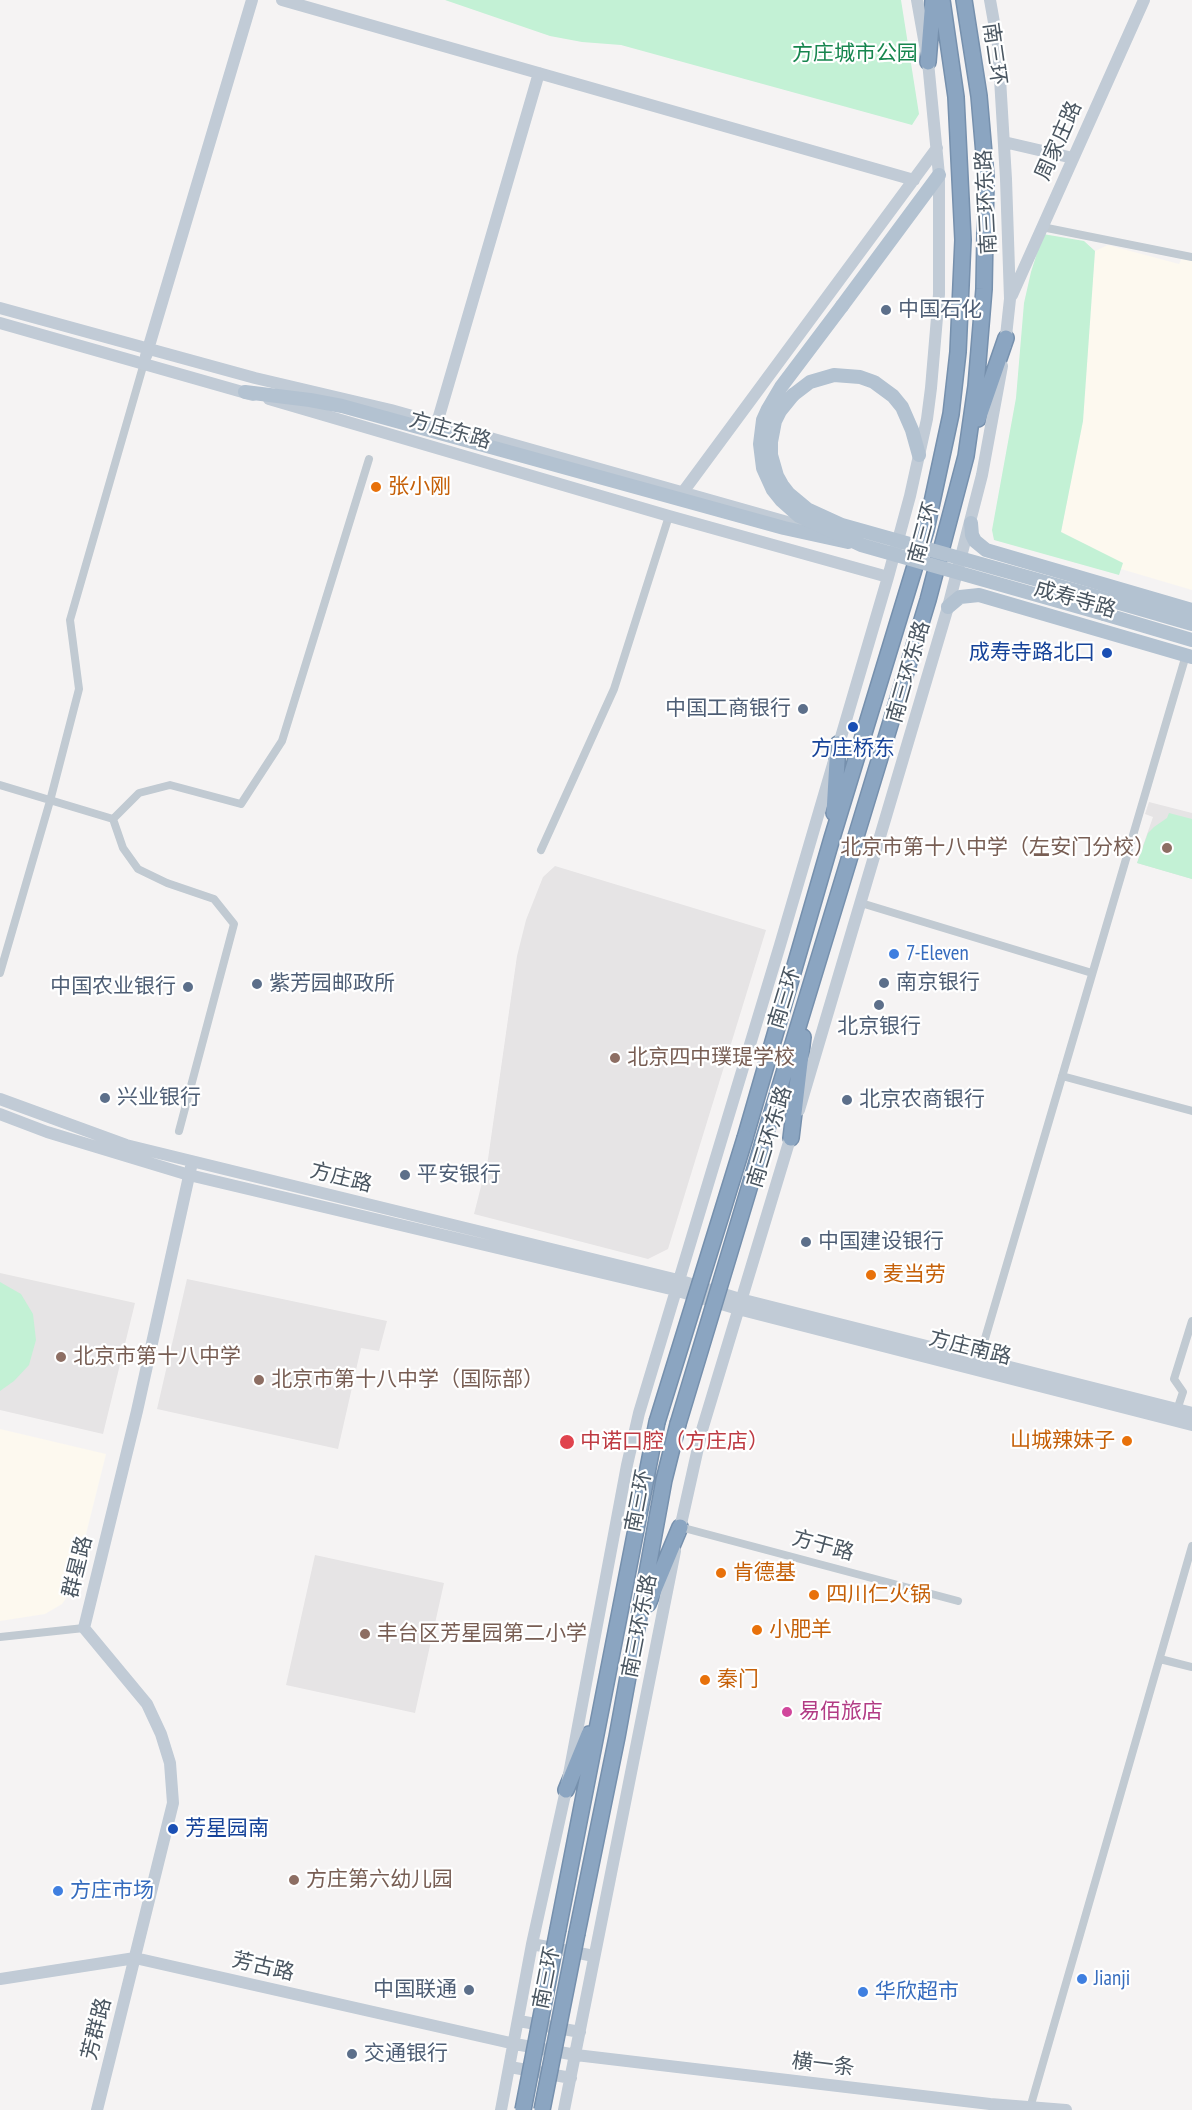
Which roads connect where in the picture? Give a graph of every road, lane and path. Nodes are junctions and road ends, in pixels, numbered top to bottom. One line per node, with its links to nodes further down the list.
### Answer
1 (252, 0): 22 (street)
2 (282, 0): 10 (street)
3 (917, 0): 9 (street, 南三环东路)
4 (933, 0): 9 (highway)
5 (942, 0): 46 (highway, 南三环)
6 (964, 0): 27 (highway, 南三环)
7 (990, 0): 11 (street, 南三环东路)
8 (1144, 0): 13 (street, 周家庄路)
9 (928, 62): 12 (street, 南三环东路)
10 (539, 73): 15 (street); 25 (street)
11 (1004, 142): 13 (street); 18 (street, 南三环东路)
12 (938, 148): 14 (street, 南三环东路); 15 (street)
13 (1073, 158): 16 (street, 周家庄路)
14 (939, 175): 26 (street, 南三环东路); 32 (main road, bridge)
15 (914, 180): 29 (street)
16 (1042, 227): 17 (street); 18 (street, 周家庄路)
17 (1192, 257)
18 (1010, 299): 21 (street, 南三环东路)
19 (0, 309): 22 (street)
20 (0, 323): 23 (street, 方庄东路)
21 (1006, 338): 27 (highway); 31 (street, 南三环东路)
22 (148, 349): 23 (street); 25 (street)
23 (144, 363): 24 (street, 方庄东路); 44 (street)
24 (245, 392): 30 (street, 方庄东路); 32 (main road, bridge)
25 (437, 423): 29 (street)
26 (919, 455): 33 (street, 南三环东路); 39 (main road, bridge)
27 (966, 456): 51 (highway, 南三环)
28 (369, 459): 45 (street)
29 (683, 492): 33 (street)
30 (669, 516): 34 (street, 方庄东路); 47 (street)
31 (971, 523): 35 (main road, 成寿寺路); 36 (street, 南三环东路)
32 (861, 545): 40 (main road, bridge)
33 (895, 552): 34 (street, 南三环东路)
34 (888, 577): 42 (street, 南三环东路)
35 (1083, 578): 37 (main road, 成寿寺路); 38 (main road)
36 (948, 607): 38 (main road, 成寿寺路); 48 (street, 南三环东路)
37 (1192, 610)
38 (1071, 621): 41 (main road, 成寿寺路)
39 (1192, 624)
40 (1192, 640)
41 (1189, 656): 49 (street)
42 (838, 744): 46 (highway); 60 (street, 南三环东路)
43 (0, 785): 44 (street)
44 (50, 801): 45 (street); 50 (street)
45 (112, 819): 56 (street)
46 (832, 838): 75 (highway, 南三环, bridge)
47 (541, 850)
48 (861, 903): 49 (street); 57 (street, 南三环东路)
49 (1092, 973): 52 (street)
50 (0, 974)
51 (808, 997): 57 (highway); 71 (highway, 南三环, bridge)
52 (1062, 1077): 54 (street); 63 (street)
53 (0, 1099): 58 (street, 方庄路)
54 (1192, 1111)
55 (0, 1114): 59 (street, 方庄路)
56 (179, 1131)
57 (791, 1138): 61 (street, 南三环东路)
58 (193, 1162): 59 (street, 群星路); 60 (street, 方庄路)
59 (189, 1175): 60 (street, 方庄路); 70 (street, 群星路)
60 (677, 1285): 61 (street); 76 (street, 南三环东路)
61 (739, 1304): 63 (street, 方庄南路); 66 (street, 方庄南路); 67 (street, 南三环东路)
62 (1192, 1321): 64 (street)
63 (979, 1359): 64 (street, 方庄南路)
64 (1177, 1410): 65 (street, 方庄南路)
65 (1192, 1413)
66 (1192, 1425)
67 (680, 1527): 69 (street, 方于路); 71 (highway); 78 (street, 南三环东路)
68 (1192, 1546): 73 (street)
69 (957, 1600)
70 (84, 1628): 72 (street); 79 (street, 群星路)
71 (636, 1632): 92 (highway, 南三环, bridge)
72 (0, 1637)
73 (1160, 1659): 74 (street); 88 (street)
74 (1192, 1667)
75 (602, 1703): 76 (highway); 91 (highway, 南三环, bridge)
76 (566, 1790): 77 (street, 南三环东路)
77 (532, 1944): 78 (street); 81 (street, 南三环东路)
78 (594, 1956): 82 (street, 南三环东路)
79 (135, 1958): 80 (street, 芳古路); 83 (street, 芳古路); 89 (street, 芳群路)
80 (0, 1979)
81 (519, 2021): 82 (street); 83 (street, 南三环东路)
82 (580, 2032): 84 (street, 南三环东路)
83 (515, 2044): 84 (street, 芳古路); 85 (street, 南三环东路)
84 (576, 2055): 86 (street, 南三环东路); 87 (street, 横一条)
85 (510, 2067): 86 (street); 90 (street, 南三环东路)
86 (571, 2078): 93 (street, 南三环东路)
87 (990, 2107): 88 (street, 横一条)
88 (1030, 2108): 94 (street, 横一条)
89 (98, 2110)
90 (501, 2110)
91 (523, 2110)
92 (542, 2110)
93 (564, 2110)
94 (1066, 2110)

